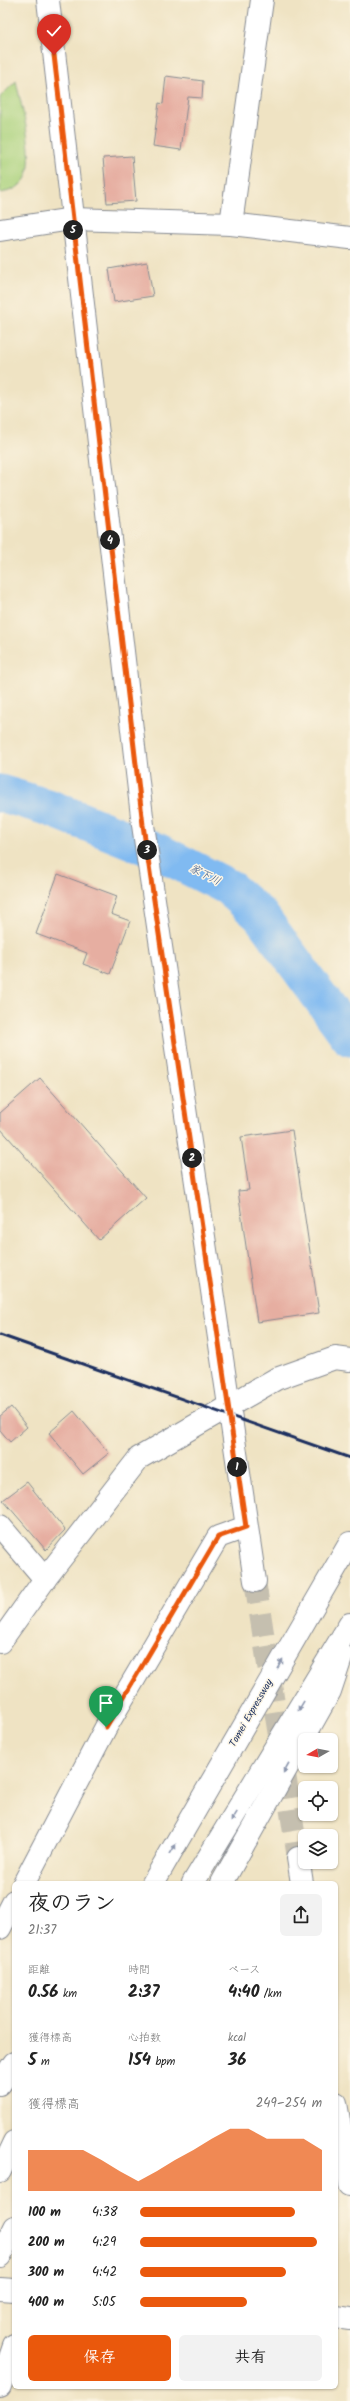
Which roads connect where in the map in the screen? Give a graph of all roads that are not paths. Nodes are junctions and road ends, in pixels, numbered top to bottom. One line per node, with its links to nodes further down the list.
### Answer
1 (48, 0): 3 (main road)
2 (262, 0): 4 (main road)
3 (72, 220): 4 (main road); 5 (main road); 8 (main road)
4 (231, 224): 6 (main road)
5 (0, 230)
6 (350, 238)
7 (350, 1360): 8 (main road)
8 (228, 1406): 10 (main road); 12 (main road)
9 (0, 1526): 12 (main road)
10 (246, 1527): 13 (main road); 18 (main road)
11 (350, 1543): 19 (main road, Tomei Expressway, one-way to 11)
12 (45, 1579): 16 (main road)
13 (255, 1581)
14 (350, 1624): 20 (main road, one-way to 20)
15 (350, 1632): 21 (main road, one-way to 21)
16 (0, 1642)
17 (300, 1869): 22 (main road)
18 (25, 1881)
19 (154, 1881)
20 (194, 1881)
21 (223, 1881)
22 (302, 1881)
23 (12, 1906): 24 (main road)
24 (0, 1928)
25 (12, 2066): 26 (main road)
26 (0, 2084)
27 (341, 2108): 30 (main road)
28 (12, 2146): 29 (main road)
29 (0, 2171)
30 (350, 2185)
31 (12, 2231): 32 (main road)
32 (2, 2252)
33 (0, 2289): 34 (main road)
34 (12, 2290)
35 (338, 2317): 36 (main road)
36 (350, 2319)
37 (12, 2351): 38 (main road)
38 (0, 2386)

